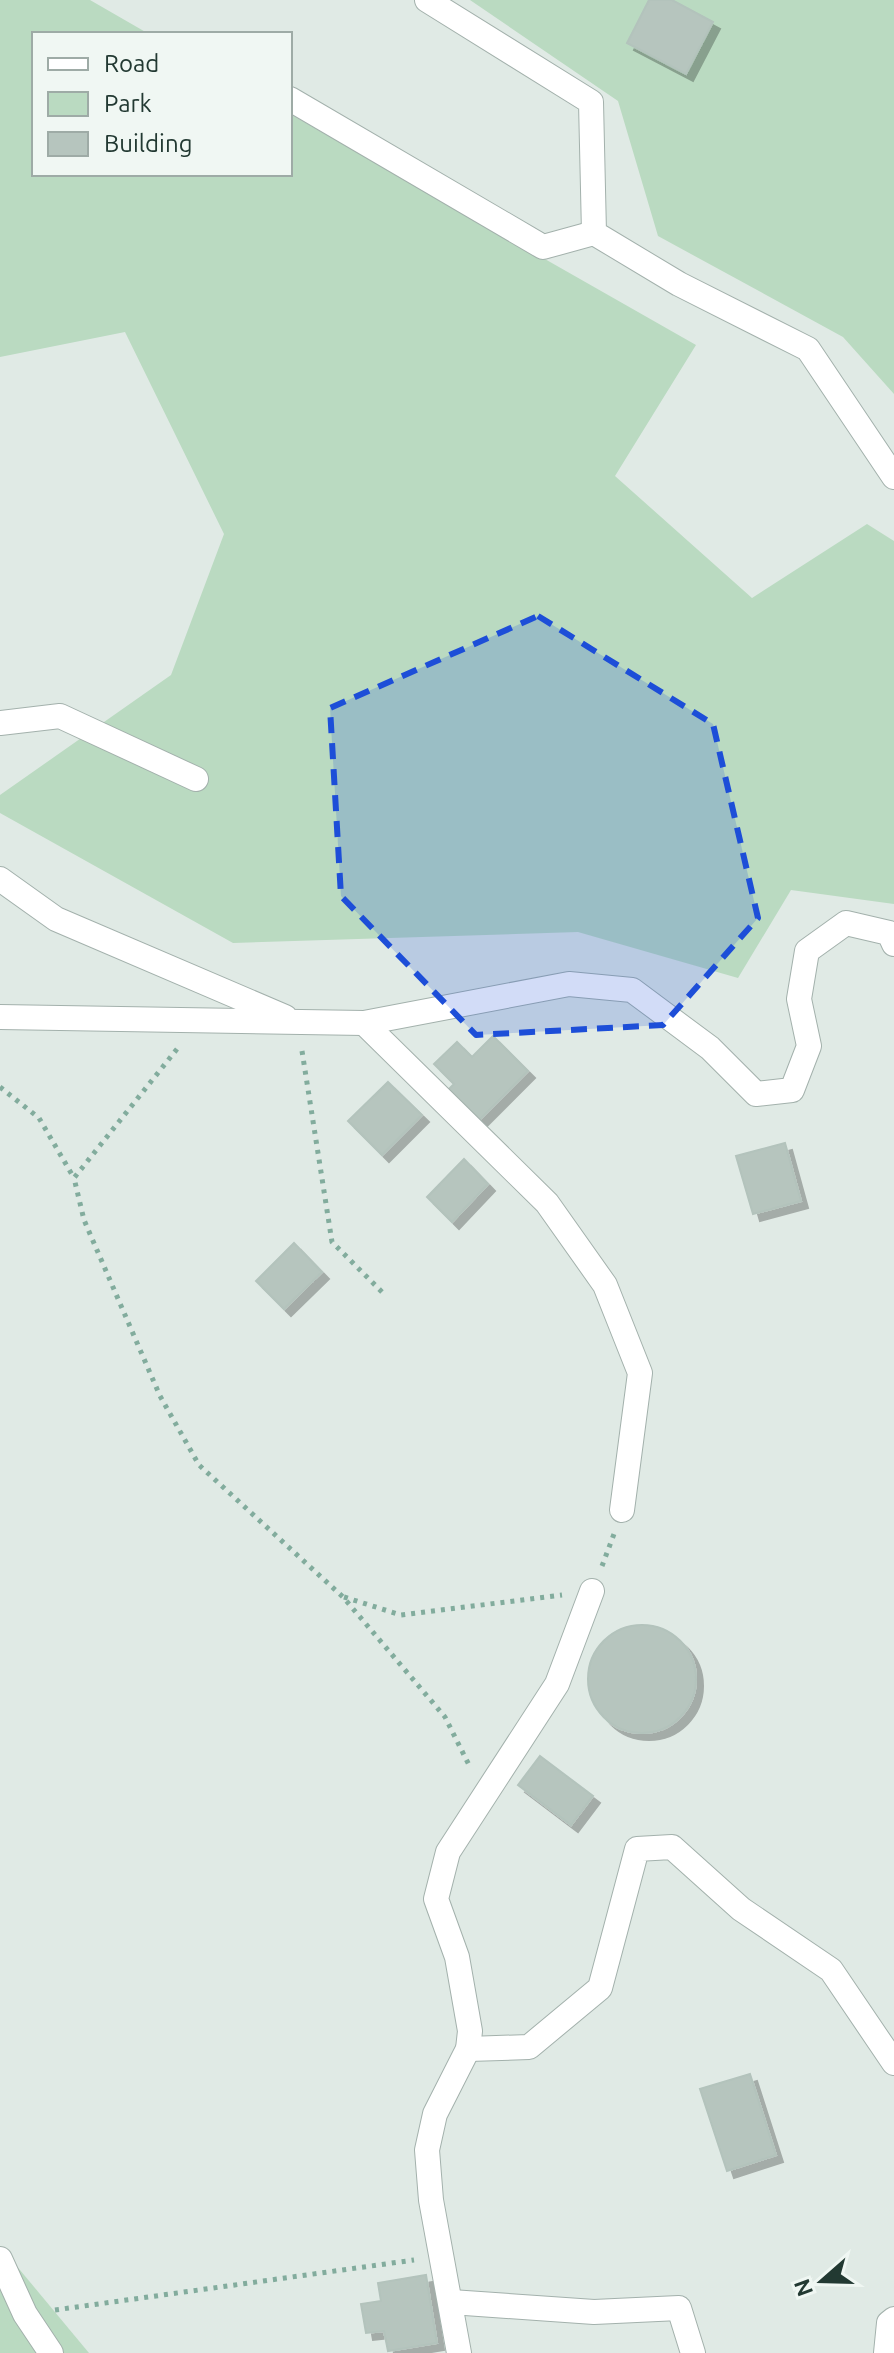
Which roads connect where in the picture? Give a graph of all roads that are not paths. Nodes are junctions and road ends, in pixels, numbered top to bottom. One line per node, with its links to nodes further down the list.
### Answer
1 (427, 0): 3 (street)
2 (292, 100): 3 (street)
3 (594, 233): 4 (street)
4 (894, 477)
5 (0, 723): 6 (street)
6 (196, 779)
7 (0, 879): 10 (street)
8 (894, 944): 11 (street)
9 (0, 1017): 10 (street)
10 (298, 1022): 11 (street)
11 (364, 1023): 12 (street)
12 (622, 1510)
13 (592, 1591): 14 (street)
14 (468, 2049): 15 (street); 17 (street)
15 (894, 2063)
16 (0, 2259): 19 (street)
17 (451, 2302): 20 (street); 21 (street)
18 (894, 2319): 22 (street)
19 (51, 2353)
20 (459, 2353)
21 (693, 2353)
22 (886, 2353)

